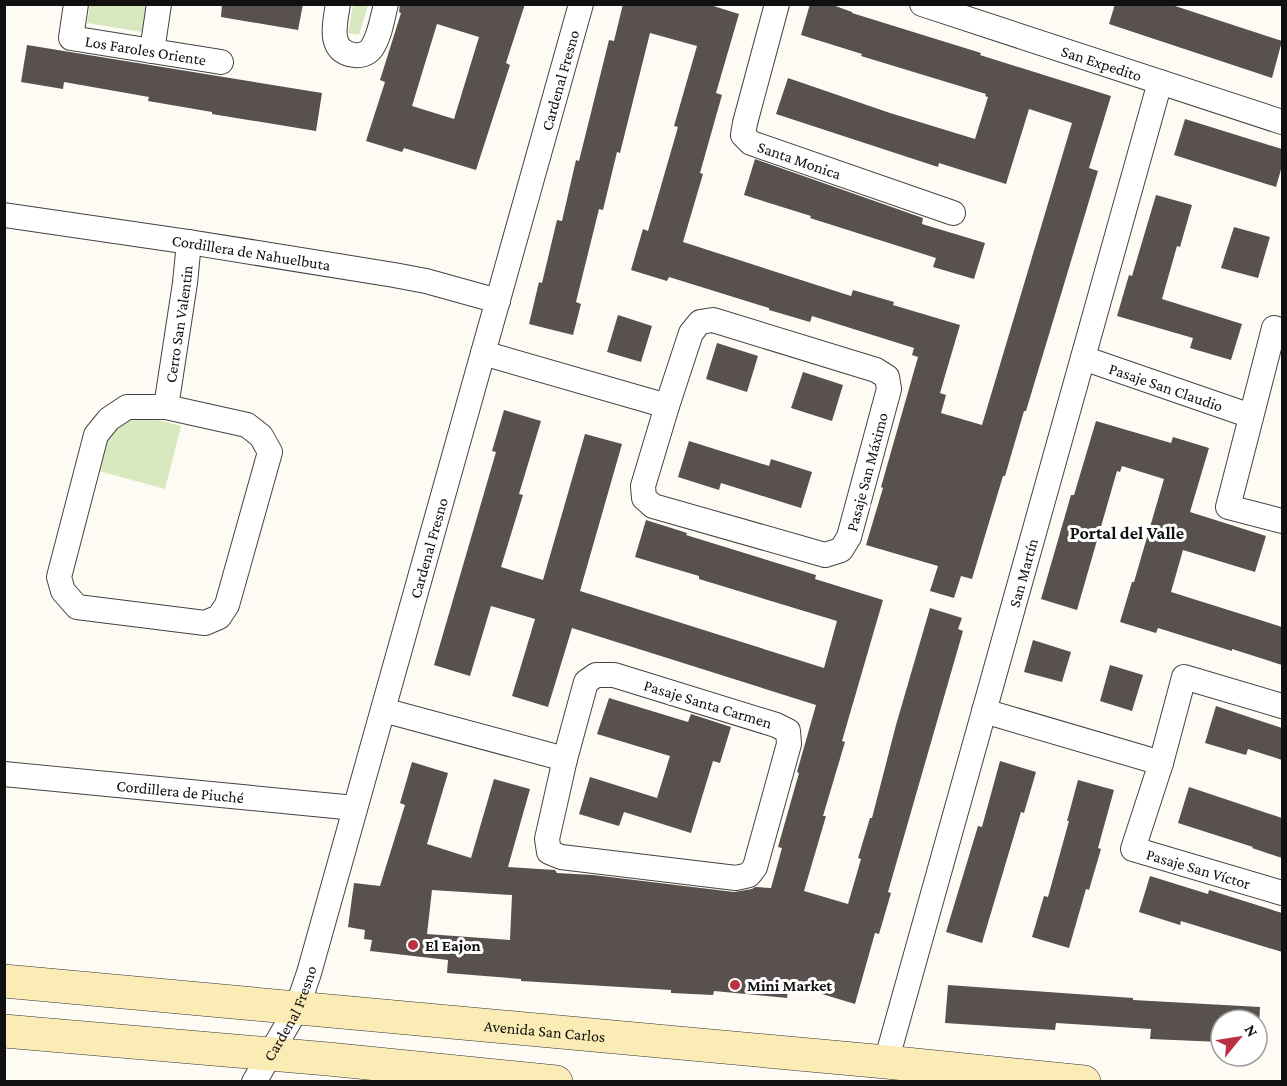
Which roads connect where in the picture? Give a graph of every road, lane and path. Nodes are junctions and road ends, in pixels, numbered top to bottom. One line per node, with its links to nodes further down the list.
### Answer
1 (76, 4): 8 (street, Los Faroles Oriente)
2 (159, 4): 8 (street)
3 (338, 4): 4 (street)
4 (386, 4)
5 (581, 4): 15 (street, Cardenal Fresno)
6 (777, 4): 12 (street, Santa Monica)
7 (922, 4): 10 (street, San Expedito)
8 (152, 51): 9 (street, Los Faroles Oriente)
9 (221, 62)
10 (1160, 82): 11 (street, San Expedito); 18 (street, San Martín)
11 (1282, 122)
12 (953, 213)
13 (4, 215): 14 (street, Cordillera de Nahuelbuta)
14 (189, 242): 15 (street, Cordillera de Nahuelbuta); 20 (street, Cerro San Valentin)
15 (498, 301): 17 (street, Cardenal Fresno)
16 (1282, 331): 21 (street)
17 (483, 353): 19 (street); 24 (street, Cardenal Fresno)
18 (1083, 358): 21 (street, Pasaje San Claudio); 25 (street, San Martín)
19 (666, 406): 19 (street, Pasaje San Máximo)
20 (166, 407): 20 (street)
21 (1251, 416): 22 (street)
22 (1282, 521)
23 (1282, 706): 27 (street, Pasaje San Víctor)
24 (383, 710): 26 (street); 29 (street, Cardenal Fresno)
25 (984, 711): 27 (street); 34 (street, San Martín)
26 (565, 759): 26 (street, Pasaje Santa Carmen)
27 (1161, 763): 30 (street, Pasaje San Víctor)
28 (4, 774): 29 (street, Cordillera de Piuché)
29 (355, 808): 32 (street, Cardenal Fresno)
30 (1282, 893)
31 (4, 981): 32 (main road, Avenida San Carlos)
32 (297, 1008): 34 (main road, Avenida San Carlos); 35 (street, Cardenal Fresno)
33 (4, 1031): 35 (main road)
34 (886, 1062): 38 (main road, Avenida San Carlos)
35 (262, 1068): 36 (main road)
36 (501, 1079): 37 (main road)
37 (556, 1082)
38 (1084, 1082)

